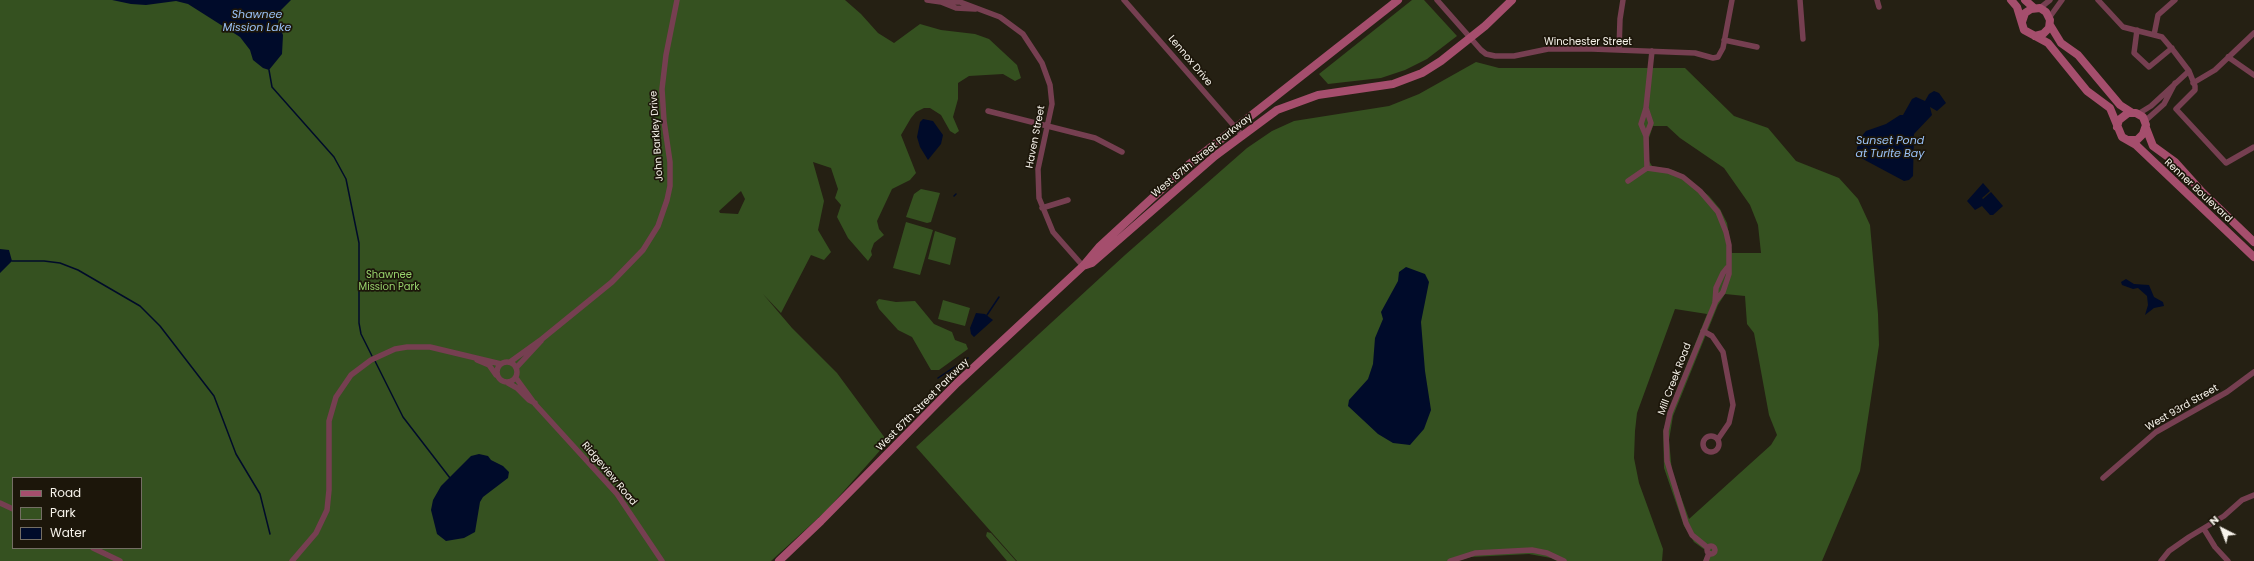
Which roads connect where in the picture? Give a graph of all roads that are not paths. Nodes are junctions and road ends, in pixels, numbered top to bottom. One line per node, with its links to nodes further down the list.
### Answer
1 (677, 0): 57 (street, John Barkley Drive)
2 (928, 0): 41 (street, Haven Street)
3 (1124, 0): 43 (street, Lennox Drive)
4 (1398, 0): 43 (main road, West 87th Street Parkway)
5 (1437, 0): 25 (street, Winchester Street)
6 (1512, 0): 25 (main road, West 87th Street Parkway)
7 (1623, 0): 30 (street)
8 (1732, 0): 27 (street)
9 (1800, 0): 26 (street)
10 (1877, 0): 17 (street)
11 (2011, 0): 20 (main road)
12 (2025, 0): 18 (main road)
13 (2050, 0): 18 (street)
14 (2062, 0): 19 (street)
15 (2098, 0): 21 (street)
16 (2175, 0): 23 (street)
17 (1880, 7)
18 (2037, 8): 19 (main road); 20 (main road)
19 (2050, 21): 24 (main road); 39 (main road)
20 (2022, 23): 24 (main road)
21 (2137, 30): 23 (street); 29 (street)
22 (2254, 33): 32 (street)
23 (2154, 35): 29 (street)
24 (2034, 36): 42 (main road)
25 (1470, 38): 30 (street, Winchester Street); 44 (main road, West 87th Street Parkway)
26 (1803, 39)
27 (1724, 40): 28 (street); 31 (street, Winchester Street)
28 (1757, 46)
29 (2172, 48): 33 (street)
30 (1619, 50): 31 (street, Winchester Street)
31 (1652, 51): 37 (street)
32 (2228, 58): 34 (street); 36 (street)
33 (2189, 71): 35 (street); 36 (street)
34 (2254, 75)
35 (2176, 82): 39 (street); 40 (street)
36 (2193, 82): 47 (street)
37 (1646, 108): 45 (street); 45 (street)
38 (988, 111): 41 (street)
39 (2135, 113): 40 (main road); 42 (main road)
40 (2145, 124): 46 (main road); 53 (main road, Renner Boulevard)
41 (1048, 127): 48 (street); 52 (street, Haven Street)
42 (2117, 127): 46 (main road)
43 (1236, 128): 44 (street, Lennox Drive); 55 (main road, West 87th Street Parkway)
44 (1242, 135): 55 (main road, West 87th Street Parkway)
45 (1646, 136): 49 (street)
46 (2128, 140): 54 (main road, Renner Boulevard)
47 (2254, 147)
48 (1122, 152)
49 (1647, 168): 50 (street); 56 (street, Mill Creek Road)
50 (1628, 181)
51 (1068, 200): 52 (street)
52 (1042, 208): 55 (street, Haven Street)
53 (2254, 242)
54 (2254, 257)
55 (1083, 266): 77 (main road, West 87th Street Parkway)
56 (1703, 331): 67 (street); 80 (street, Mill Creek Road)
57 (542, 339): 59 (street); 61 (street)
58 (468, 356): 60 (street); 63 (street); 75 (street)
59 (510, 362): 60 (street); 61 (street)
60 (500, 364): 63 (street)
61 (516, 368): 64 (street)
62 (2254, 372): 68 (street, West 93rd Street)
63 (496, 375): 65 (street)
64 (516, 378): 65 (street); 66 (street)
65 (508, 383): 66 (street)
66 (535, 404): 76 (street, Ridgeview Road)
67 (1718, 439)
68 (2103, 478)
69 (2254, 495): 72 (street)
70 (0, 503): 71 (street)
71 (12, 509)
72 (2204, 529): 81 (street); 82 (street)
73 (95, 549): 74 (street)
74 (120, 561)
75 (292, 561)
76 (662, 561)
77 (779, 561)
78 (1450, 561): 79 (street)
79 (1564, 561)
80 (1706, 561)
81 (2161, 561)
82 (2228, 561)

